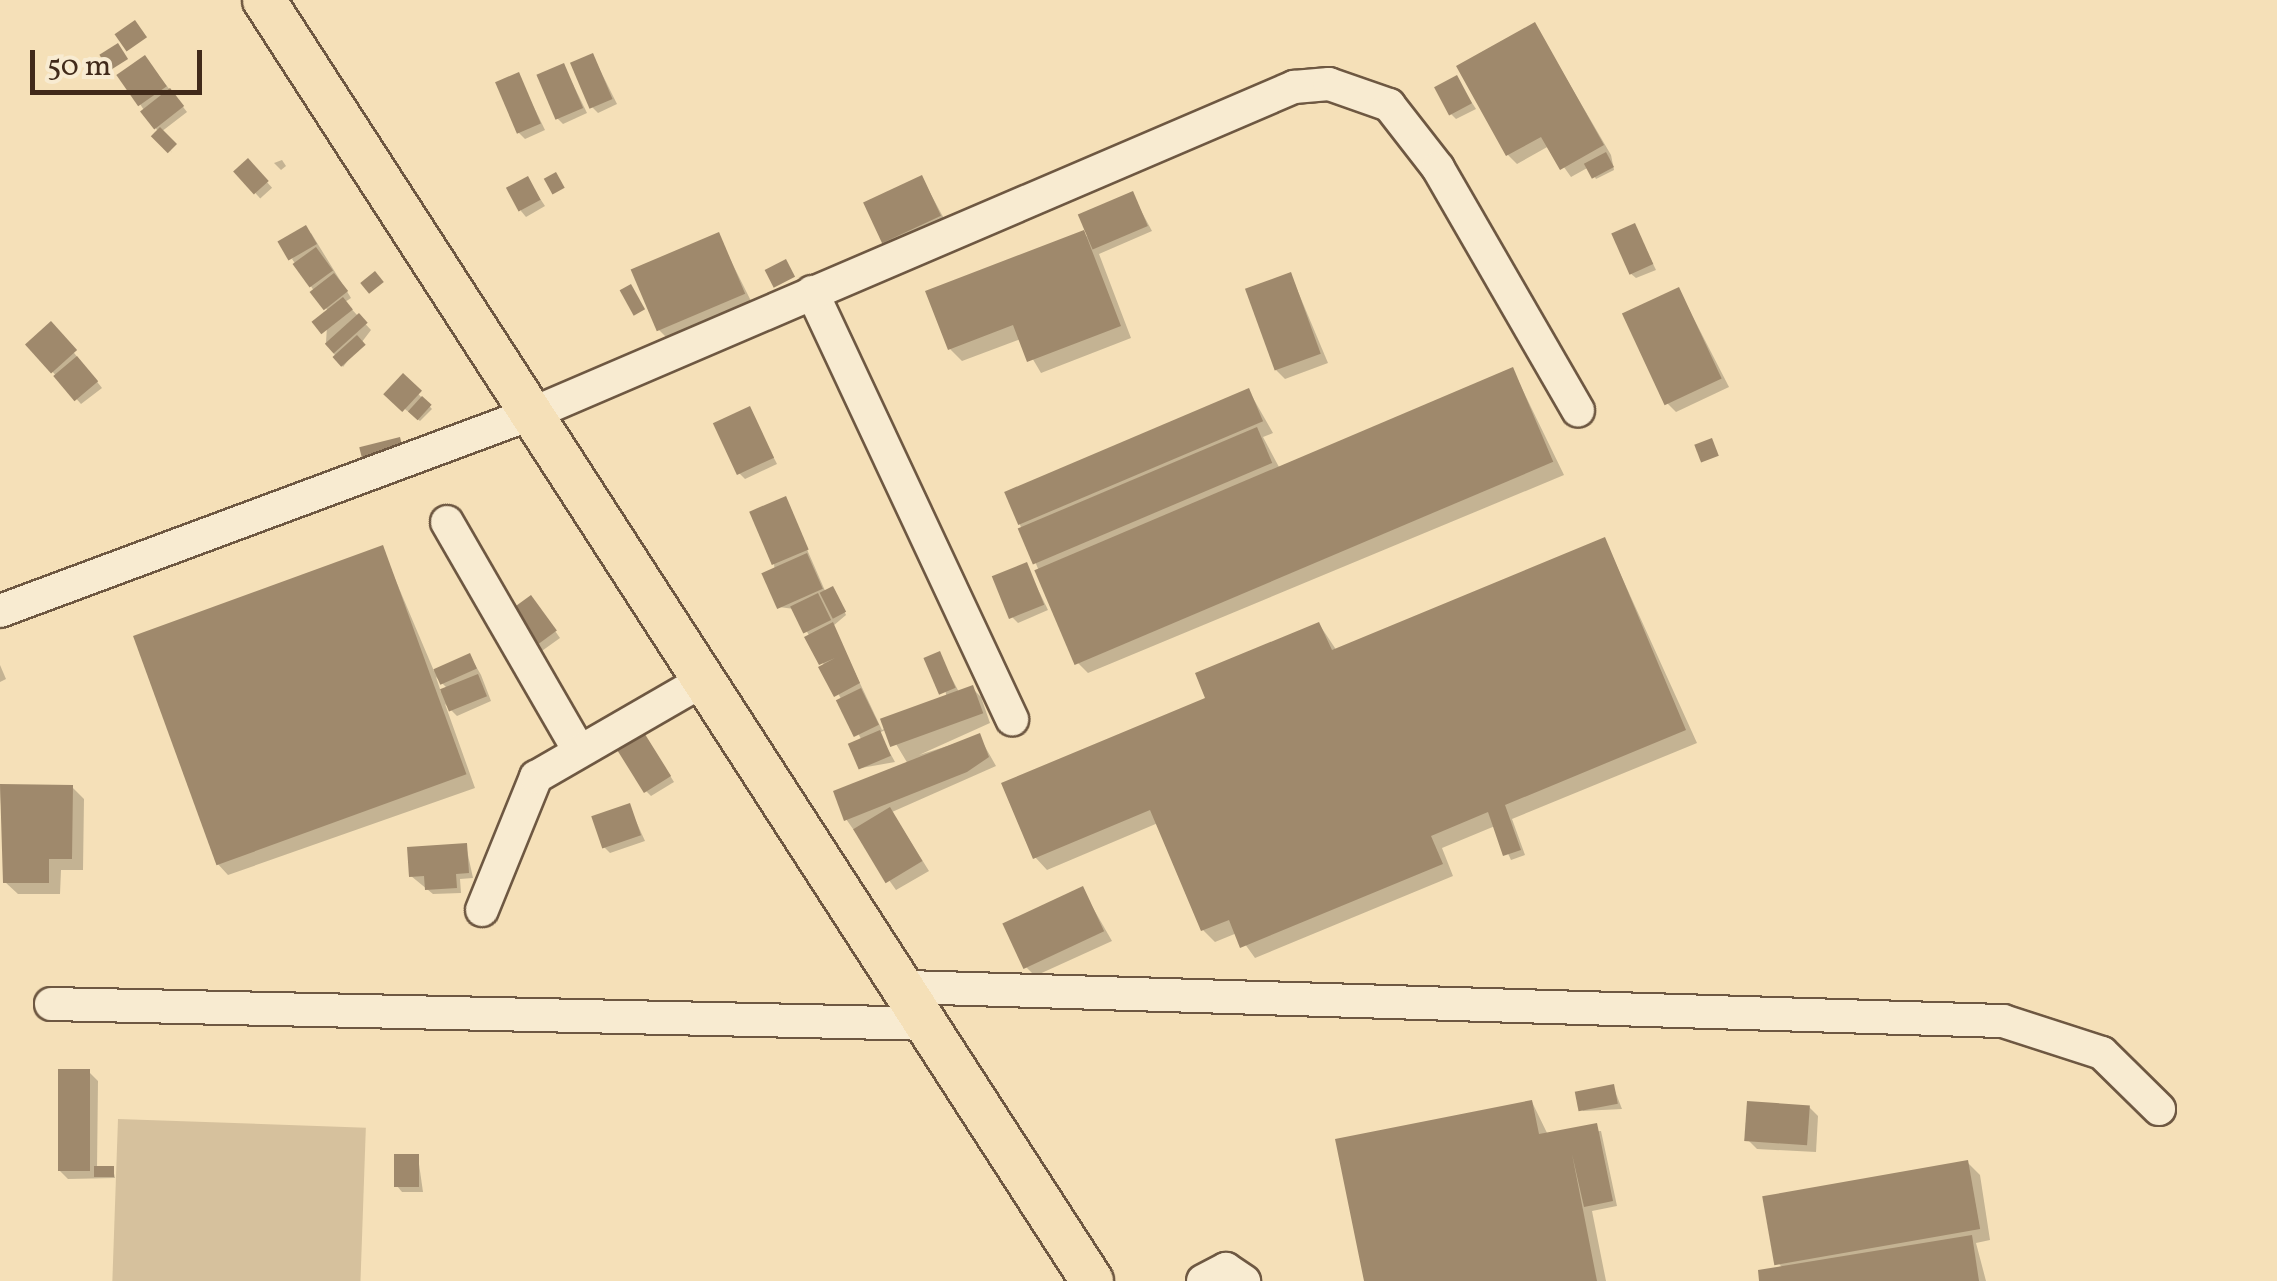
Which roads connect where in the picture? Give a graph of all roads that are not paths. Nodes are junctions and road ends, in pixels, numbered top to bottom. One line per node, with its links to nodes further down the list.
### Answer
1 (264, 0): 4 (main road)
2 (812, 292): 3 (street); 4 (street); 8 (street)
3 (1578, 410)
4 (536, 412): 6 (street); 7 (main road)
5 (447, 522): 9 (street)
6 (0, 612)
7 (702, 681): 9 (street); 11 (main road)
8 (1012, 720)
9 (580, 751): 10 (street)
10 (482, 910)
11 (907, 987): 13 (main road); 14 (street)
12 (52, 1004): 13 (street)
13 (930, 1024): 15 (main road)
14 (2160, 1109)
15 (1092, 1281)
16 (1202, 1281): 17 (street)
17 (1244, 1281)

